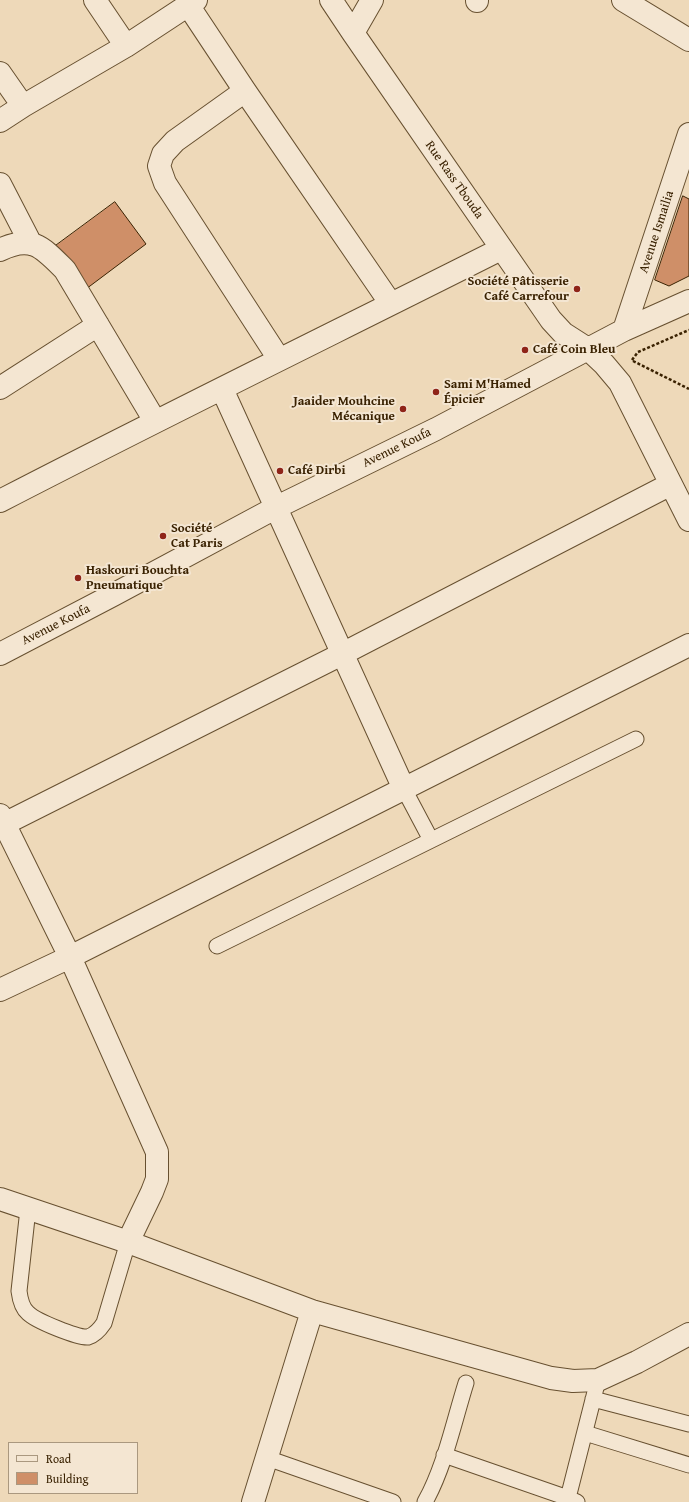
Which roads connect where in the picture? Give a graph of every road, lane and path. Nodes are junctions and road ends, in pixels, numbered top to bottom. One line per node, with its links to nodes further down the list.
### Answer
1 (95, 0): 8 (street)
2 (332, 0): 6 (street, Rue Rass Tbouda)
3 (372, 0): 6 (street)
4 (623, 0): 7 (street)
5 (192, 3): 8 (street); 10 (street)
6 (353, 33): 16 (street, Rue Rass Tbouda)
7 (689, 40)
8 (126, 46): 11 (street)
9 (0, 73): 11 (street)
10 (245, 91): 19 (street); 24 (street)
11 (23, 106): 12 (street)
12 (0, 121)
13 (689, 134): 21 (street, Avenue Ismailia)
14 (0, 184): 15 (street)
15 (31, 244): 17 (street); 20 (street)
16 (501, 249): 19 (street); 23 (street, Rue Rass Tbouda)
17 (0, 250)
18 (689, 301): 21 (street, Avenue Koufa)
19 (391, 304): 24 (street)
20 (98, 325): 28 (street); 31 (street)
21 (624, 330): 23 (street, Avenue Koufa)
22 (689, 330): 25 (path)
23 (588, 349): 26 (street, Rue Rass Tbouda); 34 (street, Avenue Koufa)
24 (279, 359): 29 (street)
25 (632, 360): 26 (path); 27 (path); 30 (path)
26 (604, 364): 32 (street, Rue Rass Tbouda)
27 (631, 365)
28 (0, 388)
29 (222, 389): 31 (street); 34 (street)
30 (689, 389)
31 (156, 421): 33 (street)
32 (671, 484): 35 (street, Rue Rass Tbouda); 38 (street)
33 (0, 501)
34 (277, 507): 37 (street, Avenue Koufa); 38 (street)
35 (689, 520)
36 (689, 645): 40 (street)
37 (0, 654)
38 (342, 654): 40 (street); 41 (street)
39 (636, 740): 42 (lane)
40 (404, 789): 42 (lane); 44 (street)
41 (1, 821): 44 (street)
42 (431, 840): 43 (lane)
43 (217, 946)
44 (70, 958): 45 (street); 48 (street)
45 (0, 990)
46 (0, 1199): 47 (street)
47 (28, 1209): 48 (street); 48 (lane)
48 (128, 1242): 49 (street)
49 (312, 1311): 52 (street); 56 (street)
50 (689, 1334): 52 (street)
51 (466, 1383): 55 (lane)
52 (596, 1390): 53 (lane); 54 (lane)
53 (689, 1424)
54 (584, 1433): 57 (lane); 58 (lane)
55 (444, 1456): 58 (lane); 61 (lane)
56 (267, 1458): 59 (street); 60 (lane)
57 (689, 1465)
58 (572, 1500)
59 (253, 1502)
60 (393, 1502)
61 (425, 1502)

